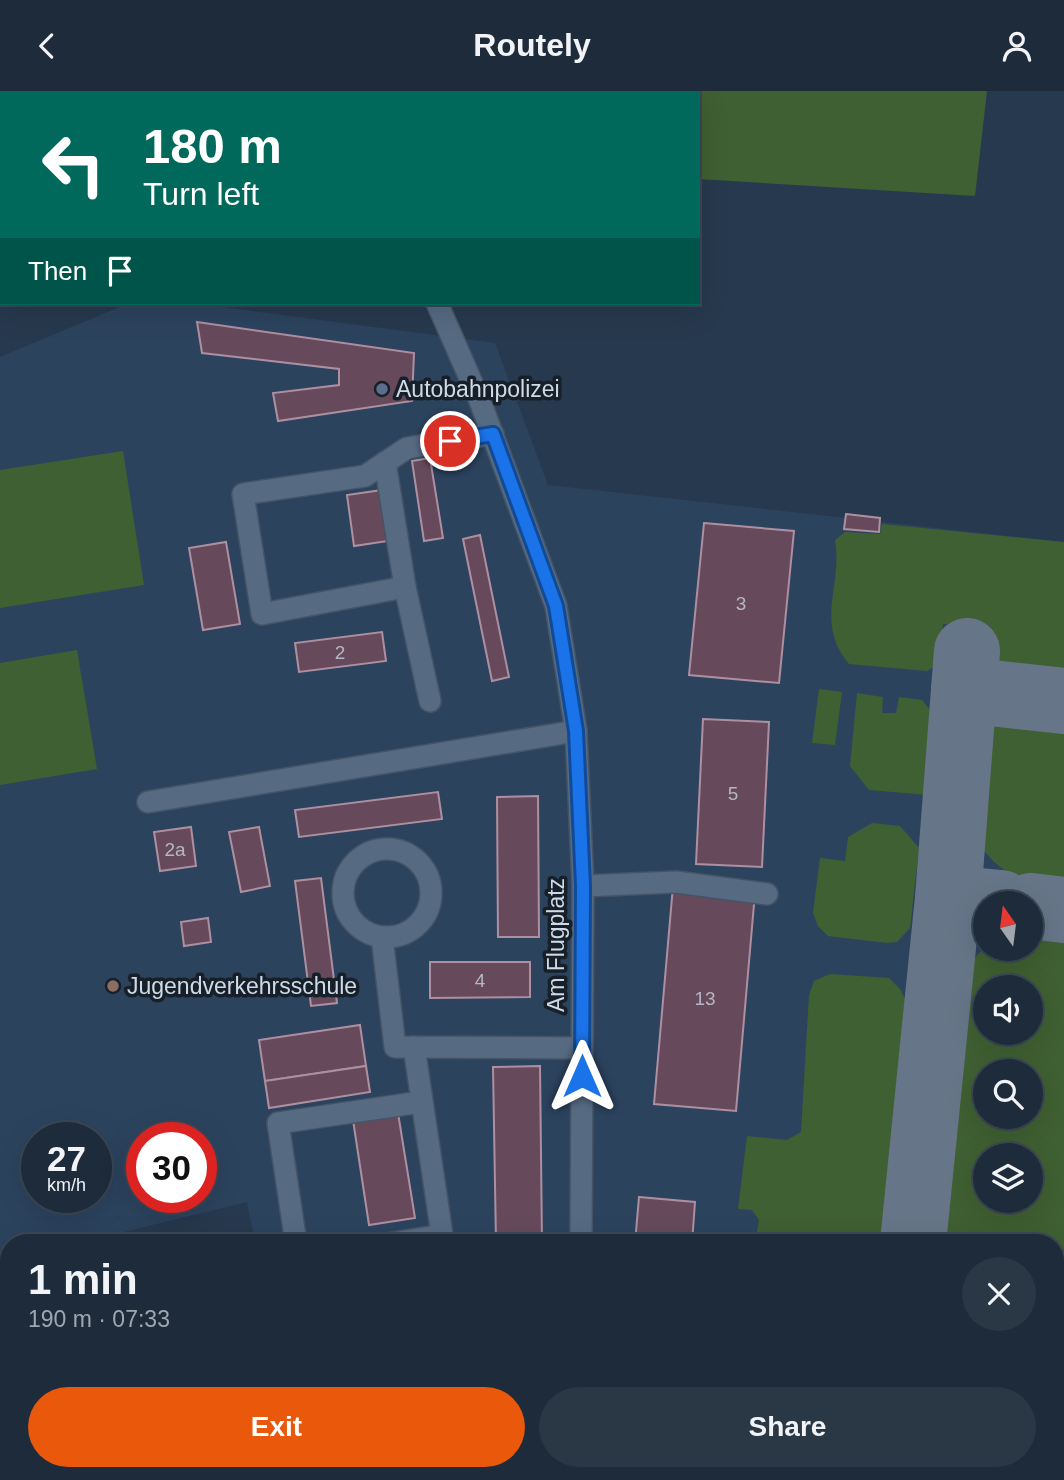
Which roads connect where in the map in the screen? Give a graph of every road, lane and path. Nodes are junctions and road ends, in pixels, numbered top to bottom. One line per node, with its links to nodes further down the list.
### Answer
1 (438, 305): 2 (street, Am Flugplatz)
2 (493, 434): 3 (street); 6 (street, Am Flugplatz)
3 (385, 462): 4 (street); 4 (street)
4 (405, 587): 5 (street)
5 (430, 701)
6 (576, 731): 7 (street); 8 (street, Am Flugplatz)
7 (148, 802)
8 (583, 886): 9 (street); 12 (street, Am Flugplatz)
9 (767, 894)
10 (382, 937): 10 (street); 11 (street)
11 (414, 1047): 12 (street); 13 (street)
12 (582, 1048): 16 (street, Am Flugplatz)
13 (421, 1102): 14 (street); 15 (street)
14 (295, 1234)
15 (442, 1234)
16 (581, 1234)

